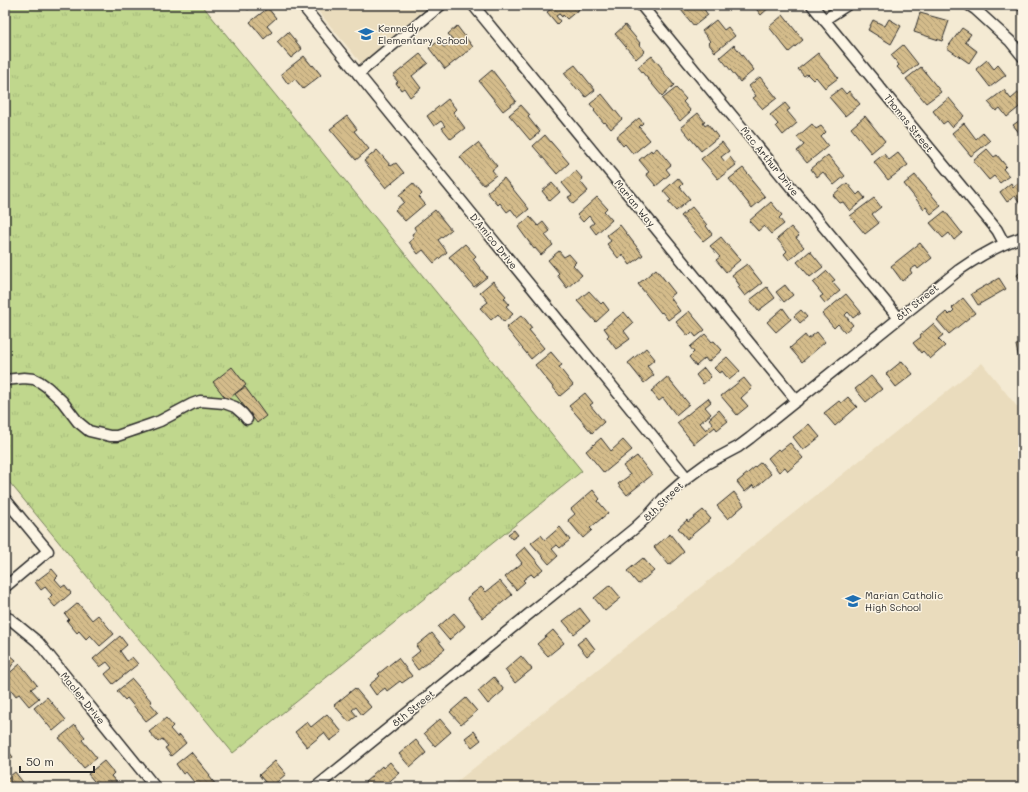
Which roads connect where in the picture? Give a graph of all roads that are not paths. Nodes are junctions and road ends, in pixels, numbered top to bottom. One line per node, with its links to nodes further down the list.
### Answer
1 (302, 5): 10 (street, D'Amico Drive)
2 (441, 5): 10 (street)
3 (473, 5): 15 (street, Marian Way)
4 (642, 5): 13 (street, Mac Arthur Drive)
5 (812, 5): 8 (street, Thomas Street)
6 (847, 5): 8 (street)
7 (969, 5): 9 (street)
8 (824, 20): 12 (street, Thomas Street)
9 (1023, 57)
10 (358, 74): 17 (street, D'Amico Drive)
11 (1023, 237): 12 (street, 8th Street)
12 (1004, 243): 13 (street, 8th Street)
13 (898, 318): 15 (street, 8th Street)
14 (5, 380): 16 (street)
15 (797, 400): 17 (street, 8th Street)
16 (247, 419)
17 (687, 478): 22 (street, 8th Street)
18 (5, 499): 19 (street)
19 (5, 587)
20 (5, 617): 21 (street, Macler Drive)
21 (155, 787)
22 (316, 787)

